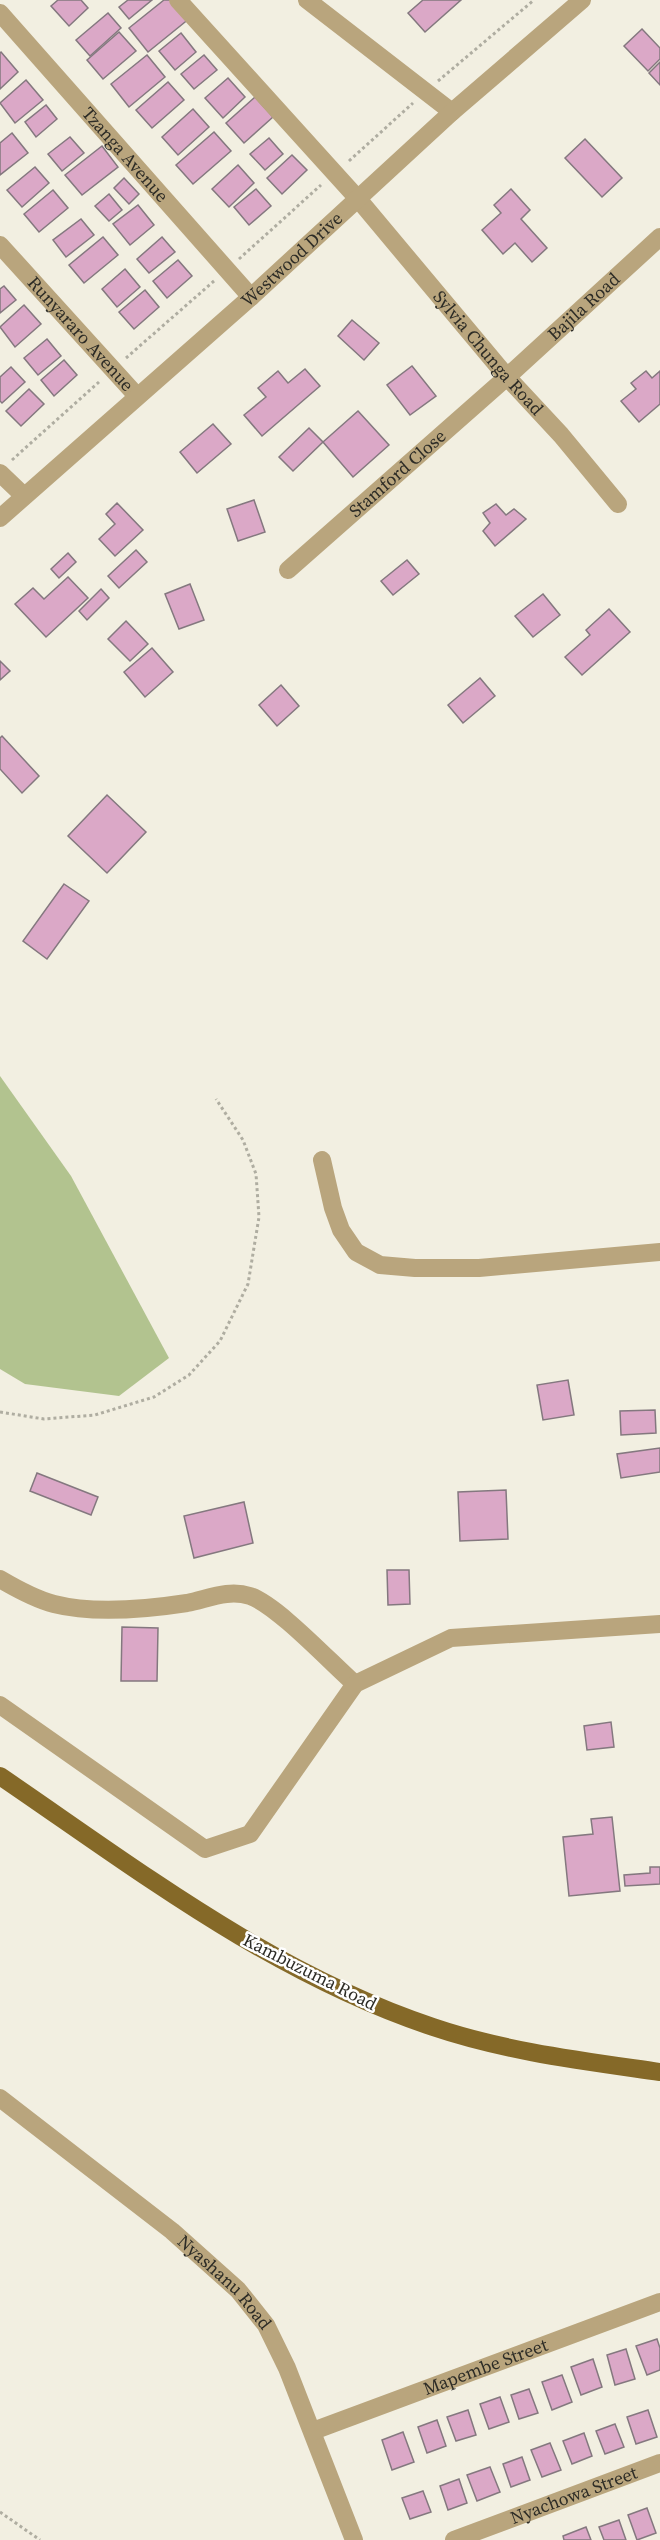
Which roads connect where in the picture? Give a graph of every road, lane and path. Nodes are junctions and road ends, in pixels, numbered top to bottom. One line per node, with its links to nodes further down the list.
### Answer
1 (178, 0): 9 (street, Sylvia Chunga Road)
2 (307, 0): 5 (street)
3 (534, 0): 7 (path)
4 (582, 0): 8 (street, Westwood Drive)
5 (330, 7): 7 (street)
6 (0, 13): 12 (street, Tzanga Avenue)
7 (426, 91): 8 (street)
8 (452, 112): 9 (street, Westwood Drive)
9 (358, 200): 12 (street, Westwood Drive); 13 (street, Sylvia Chunga Road)
10 (660, 237): 13 (street, Bajila Road)
11 (0, 245): 14 (street, Runyararo Avenue)
12 (251, 297): 14 (street, Westwood Drive)
13 (507, 377): 17 (street, Sylvia Chunga Road); 19 (street, Stamford Close)
14 (137, 396): 16 (street, Westwood Drive)
15 (0, 473): 16 (street)
16 (23, 495): 18 (street, Westwood Drive)
17 (618, 504)
18 (0, 518)
19 (288, 570)
20 (216, 1099): 23 (path)
21 (322, 1160): 22 (street)
22 (660, 1252)
23 (0, 1412)
24 (0, 1579): 26 (street)
25 (660, 1624): 26 (street)
26 (355, 1684): 27 (street)
27 (0, 1705)
28 (0, 1776): 29 (main road, Kambuzuma Road)
29 (660, 2072)
30 (0, 2098): 32 (street, Nyashanu Road)
31 (660, 2302): 32 (street, Mapembe Street)
32 (313, 2431): 36 (street, Nyashanu Road)
33 (660, 2463): 37 (street, Nyachowa Street)
34 (0, 2512): 35 (path)
35 (40, 2540)
36 (354, 2540)
37 (454, 2540)

